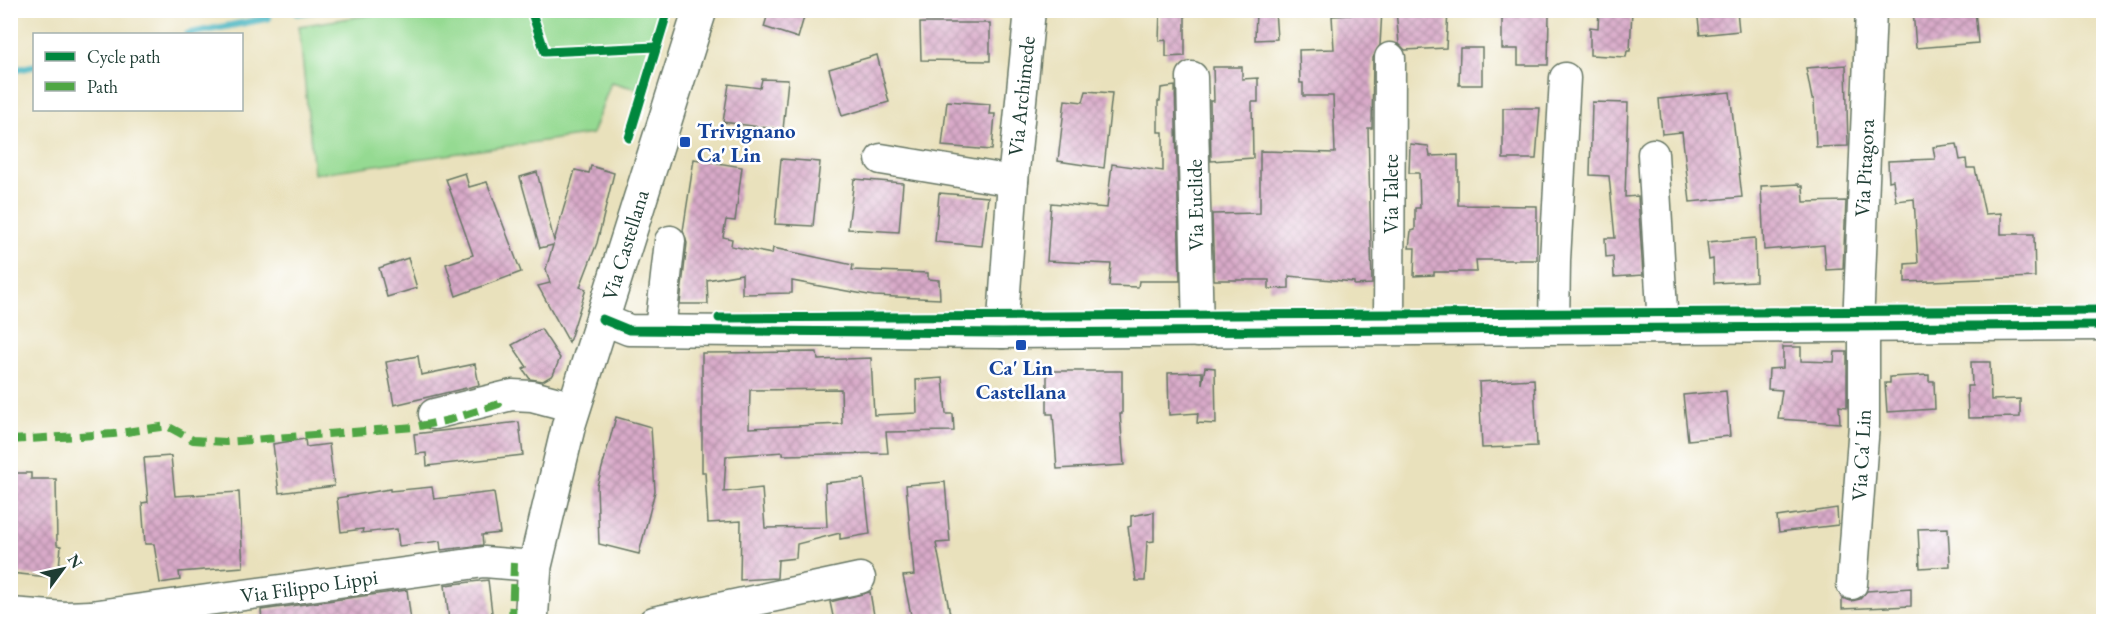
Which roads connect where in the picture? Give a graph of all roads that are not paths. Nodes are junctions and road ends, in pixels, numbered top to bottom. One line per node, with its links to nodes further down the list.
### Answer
1 (700, 10): 11 (main road, Via Castellana)
2 (1030, 10): 9 (street, Via Archimede)
3 (1871, 10): 13 (street, Via Pitagora)
4 (1390, 58): 17 (street, Via Talete)
5 (1192, 77): 18 (street, Via Euclide)
6 (1565, 78): 15 (street)
7 (1653, 154): 14 (street)
8 (881, 159): 9 (street, Via Archimede)
9 (1013, 181): 19 (street, Via Archimede)
10 (670, 241): 16 (street)
11 (602, 319): 16 (street); 20 (main road, Via Castellana)
12 (2103, 325): 13 (street)
13 (1861, 326): 14 (street); 24 (street, Via Ca' Lin)
14 (1663, 327): 15 (street)
15 (1554, 328): 17 (street)
16 (660, 330): 19 (street)
17 (1389, 330): 18 (street)
18 (1198, 332): 19 (street)
19 (1002, 333)
20 (574, 407): 21 (street); 22 (main road, Via Castellana)
21 (434, 414)
22 (535, 566): 25 (street, Via Filippo Lippi); 26 (main road, Via Castellana)
23 (860, 578): 27 (street)
24 (1852, 584)
25 (10, 613)
26 (531, 621)
27 (654, 621)

